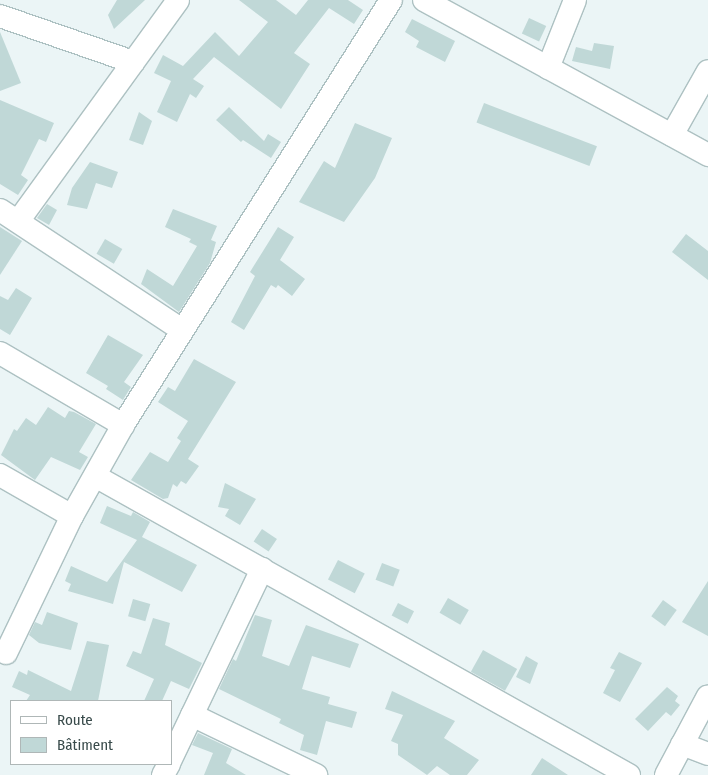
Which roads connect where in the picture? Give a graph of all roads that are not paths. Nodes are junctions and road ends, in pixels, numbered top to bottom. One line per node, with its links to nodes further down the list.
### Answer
1 (178, 0): 6 (street)
2 (391, 0): 12 (street)
3 (424, 0): 7 (street)
4 (575, 0): 7 (street)
5 (0, 16): 6 (street)
6 (133, 62): 11 (street)
7 (548, 68): 9 (street)
8 (708, 71): 9 (street)
9 (672, 135): 10 (street)
10 (708, 155)
11 (9, 215): 12 (street)
12 (182, 330): 14 (street)
13 (0, 354): 14 (street)
14 (123, 425): 16 (street)
15 (0, 475): 17 (street)
16 (95, 476): 17 (street); 18 (street)
17 (72, 516): 19 (street)
18 (262, 569): 21 (street); 26 (street)
19 (6, 653)
20 (708, 696): 22 (street)
21 (192, 715): 24 (street); 25 (street)
22 (682, 744): 23 (street); 27 (street)
23 (708, 754)
24 (172, 756)
25 (316, 775)
26 (629, 775)
27 (666, 775)

